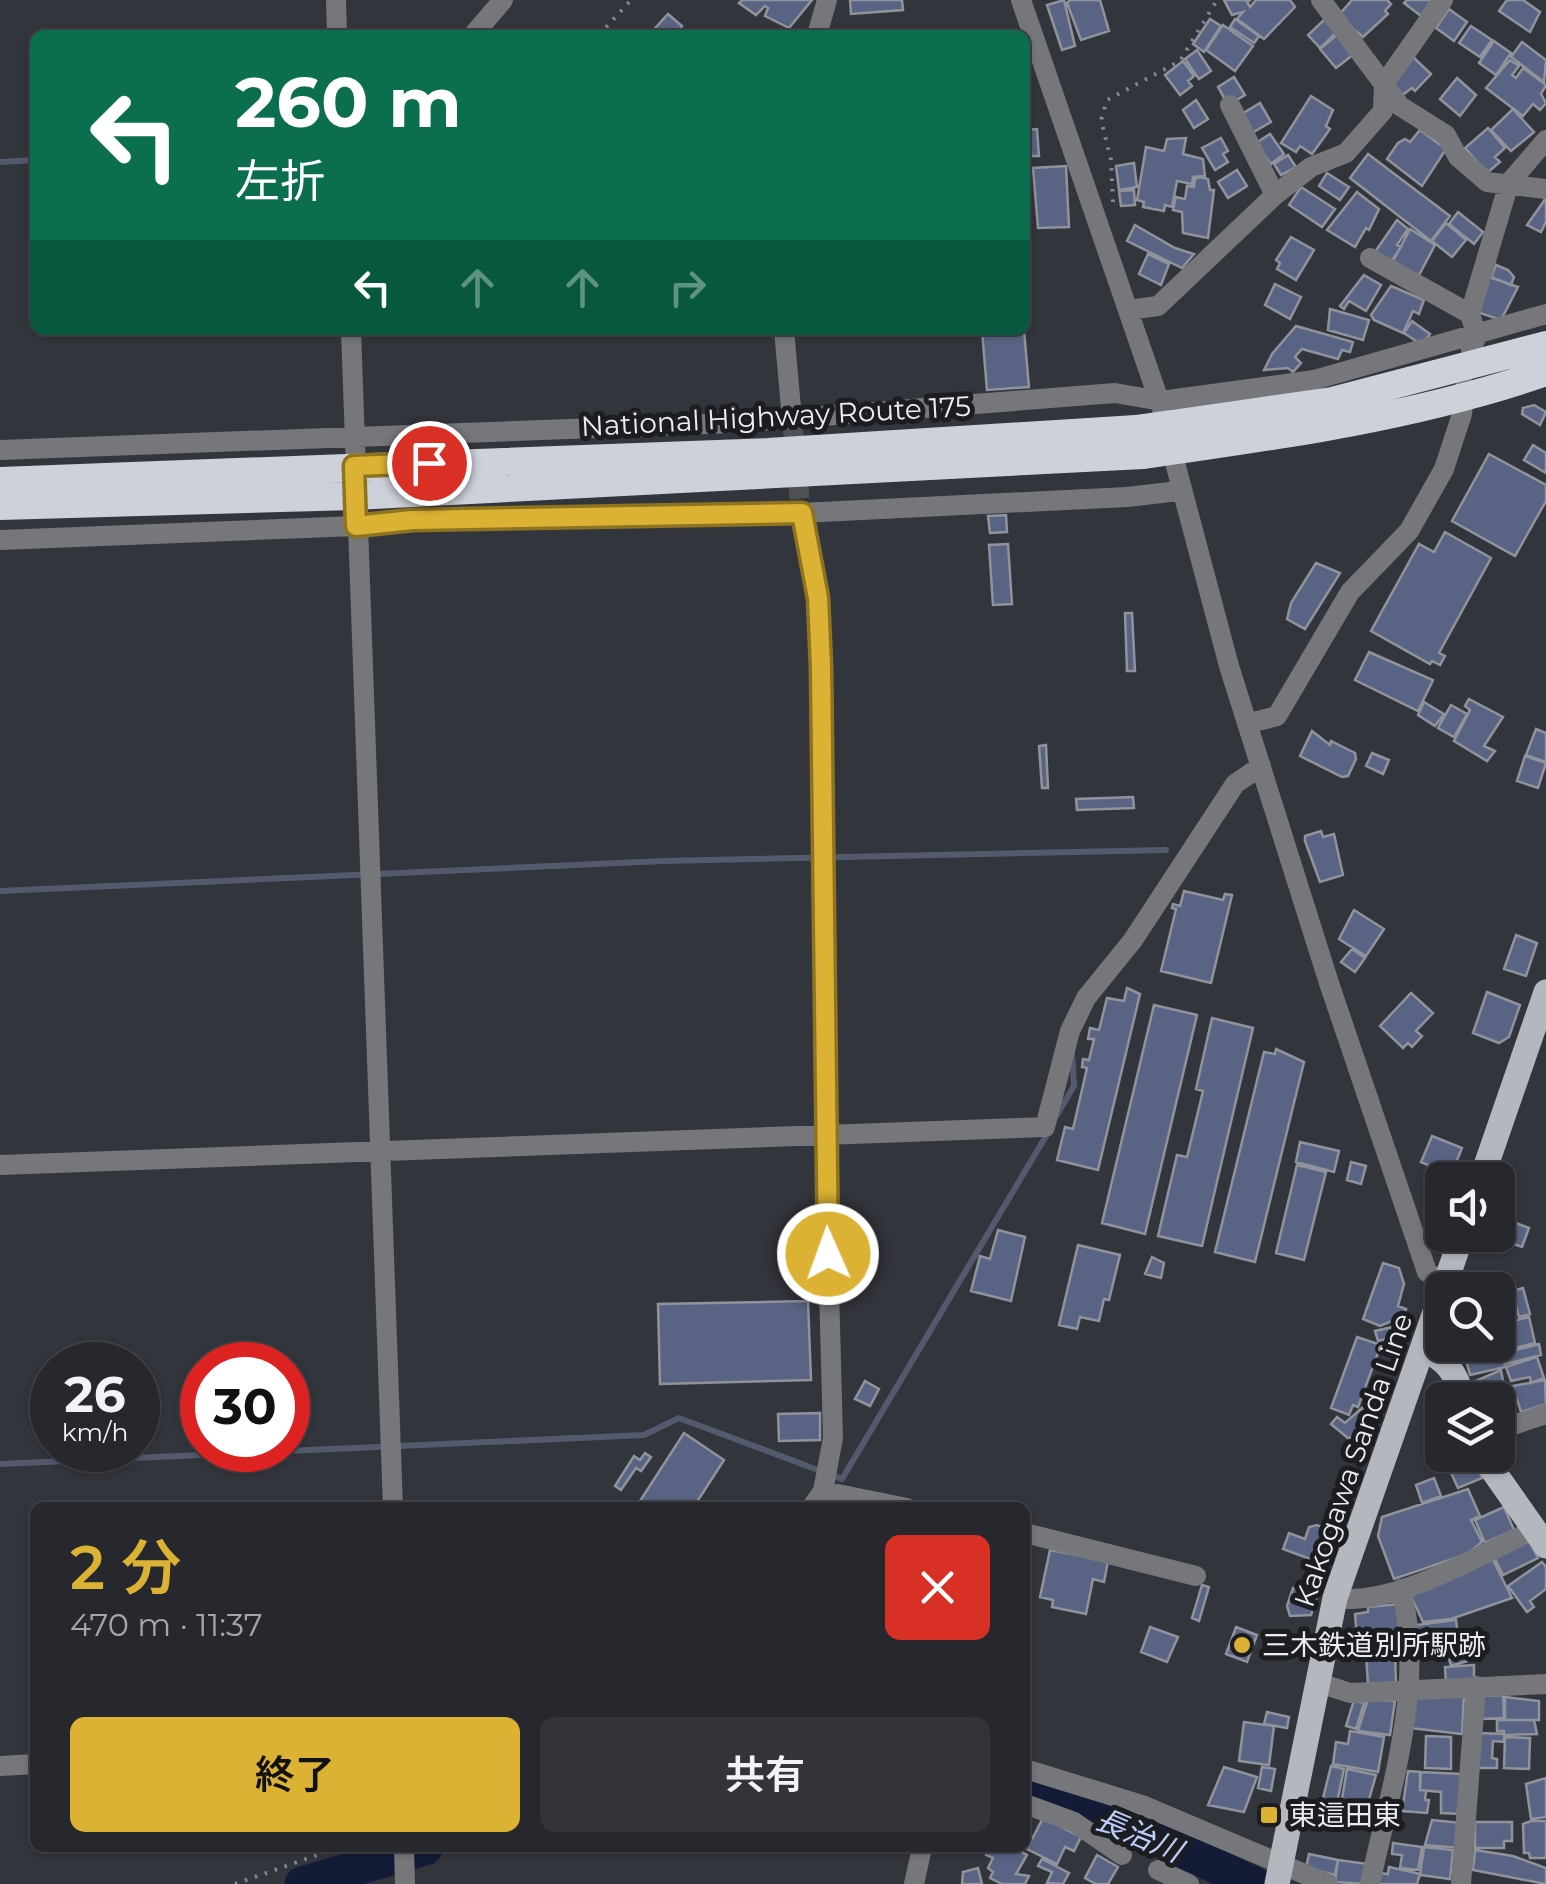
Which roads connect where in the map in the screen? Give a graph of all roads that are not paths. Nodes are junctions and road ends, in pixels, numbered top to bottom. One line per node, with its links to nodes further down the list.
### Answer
1 (336, 0): 7 (street)
2 (503, 0): 8 (street)
3 (827, 0): 9 (street)
4 (1021, 0): 17 (street)
5 (1321, 0): 10 (street)
6 (1443, 0): 10 (street)
7 (337, 30)
8 (478, 30)
9 (818, 30)
10 (1384, 84): 13 (street); 15 (street)
11 (1230, 106): 15 (street)
12 (1546, 140): 13 (street)
13 (1509, 183): 14 (street); 18 (street)
14 (1546, 189)
15 (1275, 195): 17 (street)
16 (1370, 258): 18 (street)
17 (1128, 310): 25 (street)
18 (1470, 314): 22 (street)
19 (1546, 314): 22 (street)
20 (351, 335): 27 (street)
21 (784, 335): 26 (street)
22 (1476, 336): 25 (street); 38 (street)
23 (1546, 345): 28 (highway, National Highway Route 175, bridge)
24 (1546, 372): 28 (highway, National Highway Route 175, bridge)
25 (1161, 402): 26 (street); 32 (street)
26 (792, 419): 27 (street)
27 (352, 435): 29 (street); 30 (street)
28 (1139, 442): 30 (highway, National Highway Route 175); 33 (highway, National Highway Route 175)
29 (0, 450)
30 (354, 466): 31 (highway, National Highway Route 175); 33 (street)
31 (0, 481)
32 (1180, 491): 35 (street); 38 (street)
33 (354, 496): 34 (highway, National Highway Route 175); 36 (street)
34 (0, 506)
35 (801, 512): 36 (street); 41 (street)
36 (356, 526): 37 (street); 42 (street)
37 (0, 540)
38 (1250, 723): 39 (street)
39 (1261, 766): 41 (street); 45 (street)
40 (1546, 992): 43 (main road)
41 (824, 1137): 42 (street); 52 (street)
42 (378, 1151): 44 (street); 53 (street)
43 (1487, 1162)
44 (0, 1165)
45 (1427, 1272)
46 (1425, 1342): 47 (main road, Kakogawa Sanda Line)
47 (1422, 1350): 48 (main road); 59 (main road, Kakogawa Sanda Line)
48 (1458, 1382)
49 (1546, 1414): 50 (street)
50 (1515, 1424)
51 (1494, 1472): 56 (main road)
52 (817, 1499): 54 (street)
53 (394, 1502)
54 (847, 1502)
55 (1030, 1534): 57 (street)
56 (1541, 1538): 58 (street)
57 (1196, 1576)
58 (1400, 1589): 59 (street); 63 (street)
59 (1335, 1598): 60 (main road, Kakogawa Sanda Line)
60 (1316, 1682): 63 (street); 72 (main road, Kakogawa Sanda Line)
61 (1546, 1684): 62 (street)
62 (1476, 1686): 63 (street); 78 (street)
63 (1410, 1688): 77 (street)
64 (30, 1764): 65 (street)
65 (0, 1766)
66 (1030, 1771): 72 (street)
67 (1030, 1806): 70 (street)
68 (404, 1852): 73 (street)
69 (921, 1852): 74 (street)
70 (1122, 1856)
71 (1158, 1870): 75 (street)
72 (1279, 1873): 76 (street)
73 (405, 1879)
74 (914, 1884)
75 (1189, 1884)
76 (1328, 1884)
77 (1370, 1884)
78 (1462, 1884)

